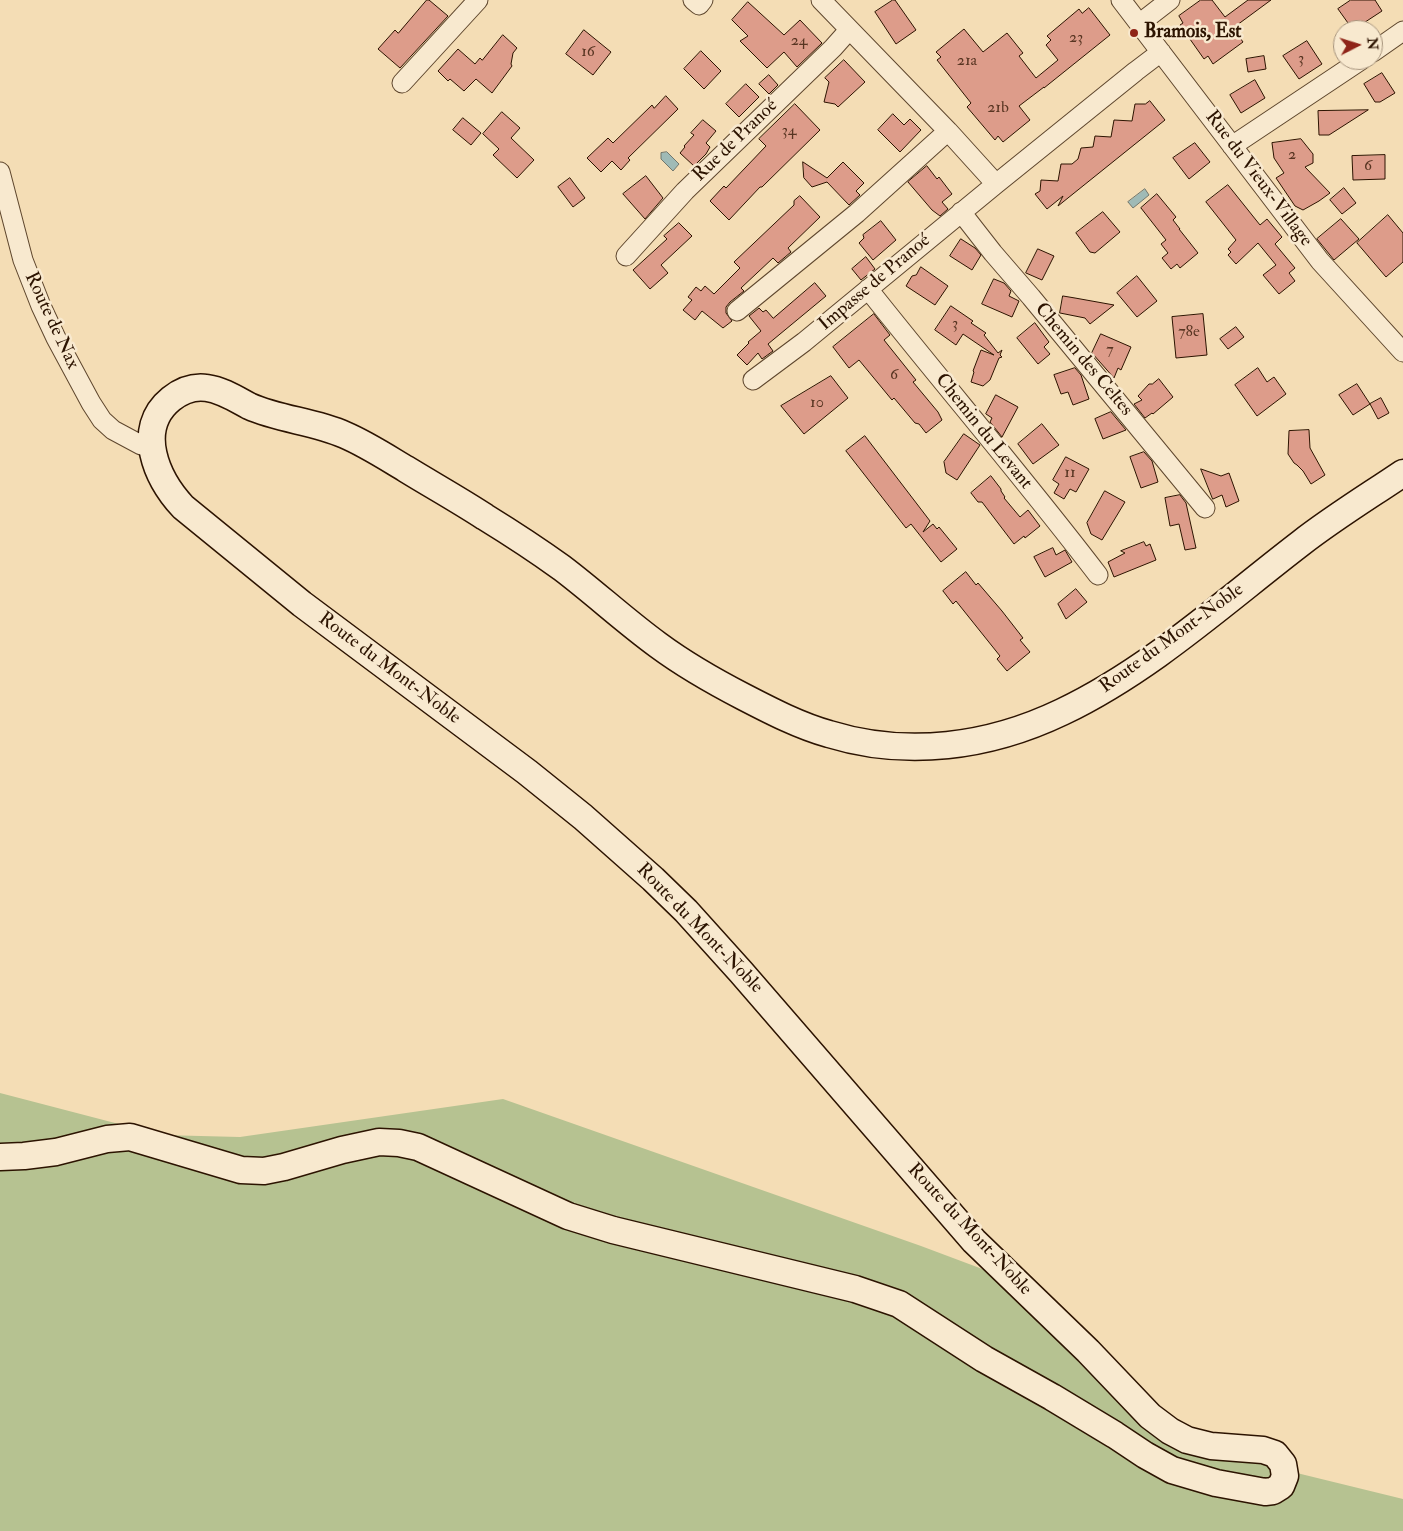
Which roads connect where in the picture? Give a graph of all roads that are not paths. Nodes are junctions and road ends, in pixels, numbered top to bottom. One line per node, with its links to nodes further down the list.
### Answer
1 (478, 0): 13 (street)
2 (693, 0): 3 (street)
3 (704, 0)
4 (822, 0): 8 (street)
5 (1121, 0): 7 (street, Rue du Vieux-Village)
6 (1170, 0): 7 (street)
7 (1139, 24): 11 (street, Rue du Vieux-Village)
8 (849, 30): 14 (street); 19 (street, Rue de Pranoé)
9 (1403, 31): 10 (street)
10 (1383, 45)
11 (1161, 52): 15 (street, Rue du Vieux-Village); 17 (street)
12 (1346, 70): 15 (street)
13 (402, 83)
14 (948, 132): 17 (street); 21 (street)
15 (1232, 146): 22 (street, Rue du Vieux-Village)
16 (0, 172): 24 (street, Route de Nax)
17 (996, 184): 18 (street, Impasse de Pranoé)
18 (961, 212): 20 (street, Impasse de Pranoé); 26 (street, Chemin des Celtes)
19 (626, 256)
20 (868, 289): 23 (street, Impasse de Pranoé); 27 (street, Chemin du Levant)
21 (737, 311)
22 (1403, 352)
23 (753, 380)
24 (141, 445)
25 (1403, 473): 28 (street, Route du Mont-Noble)
26 (1205, 508)
27 (1098, 575)
28 (0, 1157)

